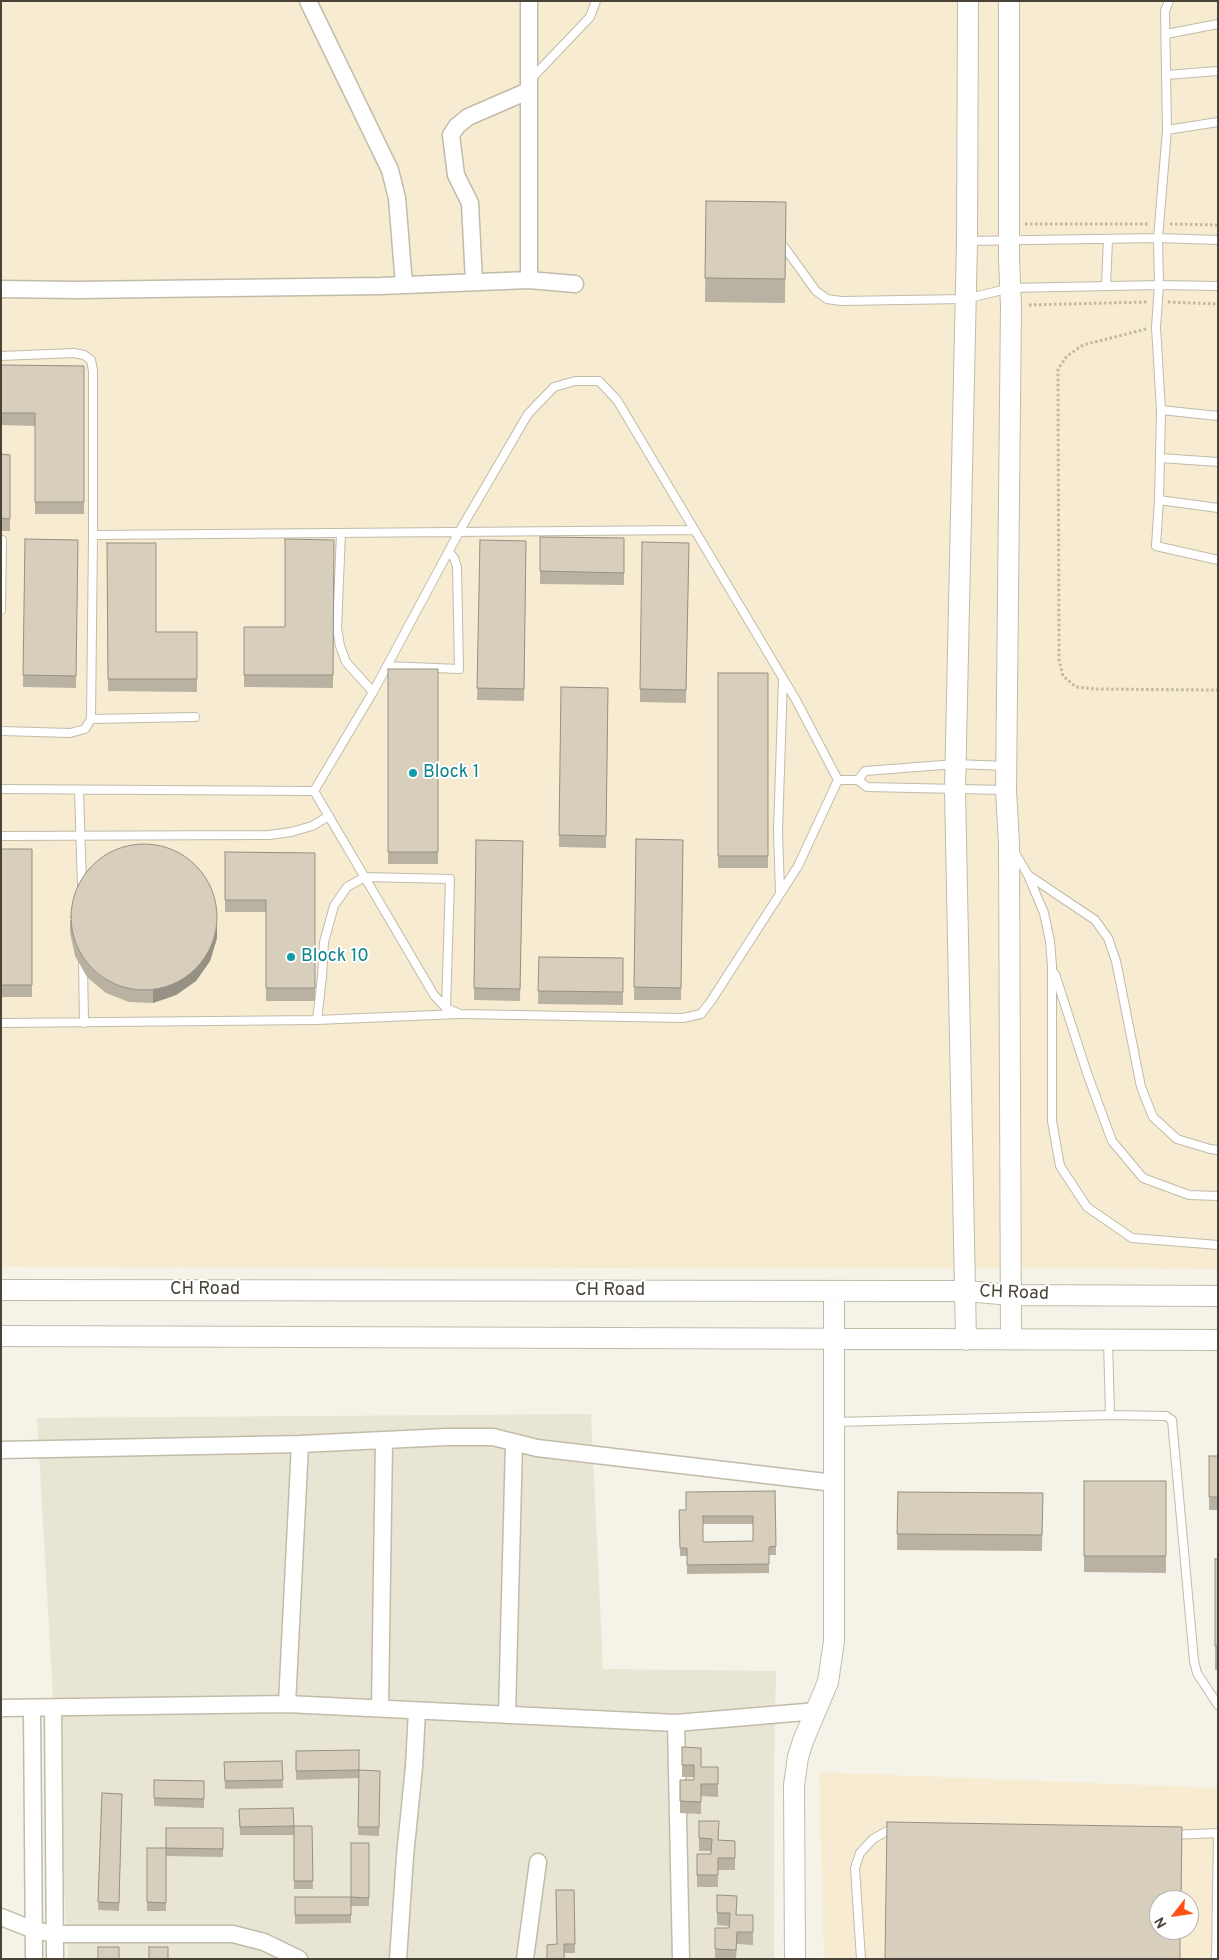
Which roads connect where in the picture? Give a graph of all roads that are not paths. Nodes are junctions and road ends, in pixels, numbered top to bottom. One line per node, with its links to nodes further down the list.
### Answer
1 (308, 1): 23 (street)
2 (529, 1): 11 (street)
3 (596, 1): 11 (lane)
4 (968, 1): 18 (street)
5 (1009, 1): 14 (street)
6 (1169, 1): 8 (lane)
7 (1218, 24): 8 (lane)
8 (1166, 34): 10 (lane)
9 (1218, 71): 10 (lane)
10 (1166, 75): 13 (lane)
11 (528, 86): 20 (street); 21 (street)
12 (1218, 122): 13 (lane)
13 (1167, 130): 15 (lane)
14 (1009, 233): 16 (lane); 18 (lane); 28 (street)
15 (1158, 238): 16 (lane); 17 (lane); 24 (lane)
16 (1108, 239): 25 (lane)
17 (1218, 240)
18 (967, 241): 29 (street)
19 (785, 248): 29 (lane)
20 (529, 280): 21 (street); 22 (street)
21 (474, 282): 23 (street)
22 (575, 284)
23 (404, 285): 27 (street)
24 (1159, 285): 25 (lane); 26 (lane); 31 (lane)
25 (1106, 286): 28 (lane)
26 (1218, 286)
27 (1, 288)
28 (1011, 297): 29 (lane); 52 (street)
29 (965, 299): 51 (street)
30 (1, 356): 40 (lane)
31 (1161, 410): 32 (lane); 33 (lane)
32 (1218, 416)
33 (1160, 458): 34 (lane); 35 (lane)
34 (1218, 462)
35 (1160, 500): 36 (lane); 43 (lane)
36 (1218, 508)
37 (693, 530): 38 (lane); 38 (lane); 46 (lane)
38 (459, 532): 39 (lane); 42 (lane)
39 (342, 533): 40 (lane); 47 (lane)
40 (93, 535): 49 (lane)
41 (2, 540): 44 (lane)
42 (448, 552): 45 (lane); 45 (lane)
43 (1218, 560)
44 (1, 610)
45 (387, 666): 47 (lane)
46 (783, 679): 53 (lane); 66 (lane)
47 (373, 692): 59 (lane)
48 (195, 716): 49 (lane)
49 (91, 719): 50 (lane)
50 (1, 731)
51 (956, 764): 52 (lane); 54 (lane); 56 (street)
52 (1006, 766): 58 (street)
53 (838, 780): 54 (lane); 66 (lane)
54 (858, 780): 56 (lane)
55 (1, 789): 57 (lane)
56 (956, 789): 58 (lane); 79 (street)
57 (79, 790): 59 (lane); 62 (lane)
58 (1006, 790): 63 (street)
59 (314, 791): 60 (lane)
60 (328, 816): 62 (lane); 65 (lane)
61 (1, 836): 62 (lane)
62 (81, 836): 67 (lane)
63 (1009, 844): 64 (lane); 81 (street)
64 (1028, 874): 69 (lane); 75 (lane)
65 (364, 877): 70 (lane); 70 (lane); 72 (lane)
66 (780, 893): 71 (lane)
67 (82, 895)
68 (83, 954): 74 (lane)
69 (1052, 966): 76 (lane); 77 (lane)
70 (446, 1008): 71 (lane)
71 (460, 1014): 72 (lane)
72 (317, 1020): 74 (lane)
73 (1, 1023): 74 (lane)
74 (84, 1023)
75 (1218, 1150)
76 (1218, 1196)
77 (1218, 1245)
78 (1, 1290): 80 (street, CH Road)
79 (966, 1291): 80 (street, CH Road); 81 (street, CH Road); 87 (street)
80 (834, 1292): 84 (street)
81 (1011, 1295): 82 (street, CH Road); 85 (street)
82 (1218, 1296)
83 (1, 1336): 84 (street)
84 (834, 1338): 87 (street); 90 (street)
85 (1011, 1338): 86 (street); 87 (street)
86 (1108, 1339): 88 (street); 89 (lane)
87 (966, 1340)
88 (1218, 1340)
89 (1110, 1415): 90 (lane); 97 (lane)
90 (834, 1422): 95 (street)
91 (384, 1440): 92 (street); 93 (street); 101 (street)
92 (514, 1442): 95 (street); 104 (street)
93 (300, 1444): 94 (street); 96 (street)
94 (1, 1450)
95 (834, 1483): 103 (street)
96 (287, 1704): 100 (street); 101 (street)
97 (1218, 1705)
98 (1, 1708): 99 (street)
99 (32, 1708): 100 (street); 110 (street)
100 (53, 1708): 111 (street)
101 (380, 1708): 102 (street)
102 (416, 1711): 104 (street); 115 (street)
103 (817, 1711): 105 (street); 118 (street)
104 (507, 1715): 105 (street)
105 (676, 1724): 117 (street)
106 (906, 1831): 119 (lane)
107 (1162, 1835): 120 (lane)
108 (538, 1862): 116 (street)
109 (1, 1917): 110 (street)
110 (34, 1930): 111 (street); 112 (street)
111 (55, 1934): 113 (street); 114 (street)
112 (34, 1959)
113 (56, 1959)
114 (299, 1959)
115 (398, 1959)
116 (525, 1959)
117 (681, 1959)
118 (795, 1959)
119 (861, 1959)
120 (1216, 1959)

